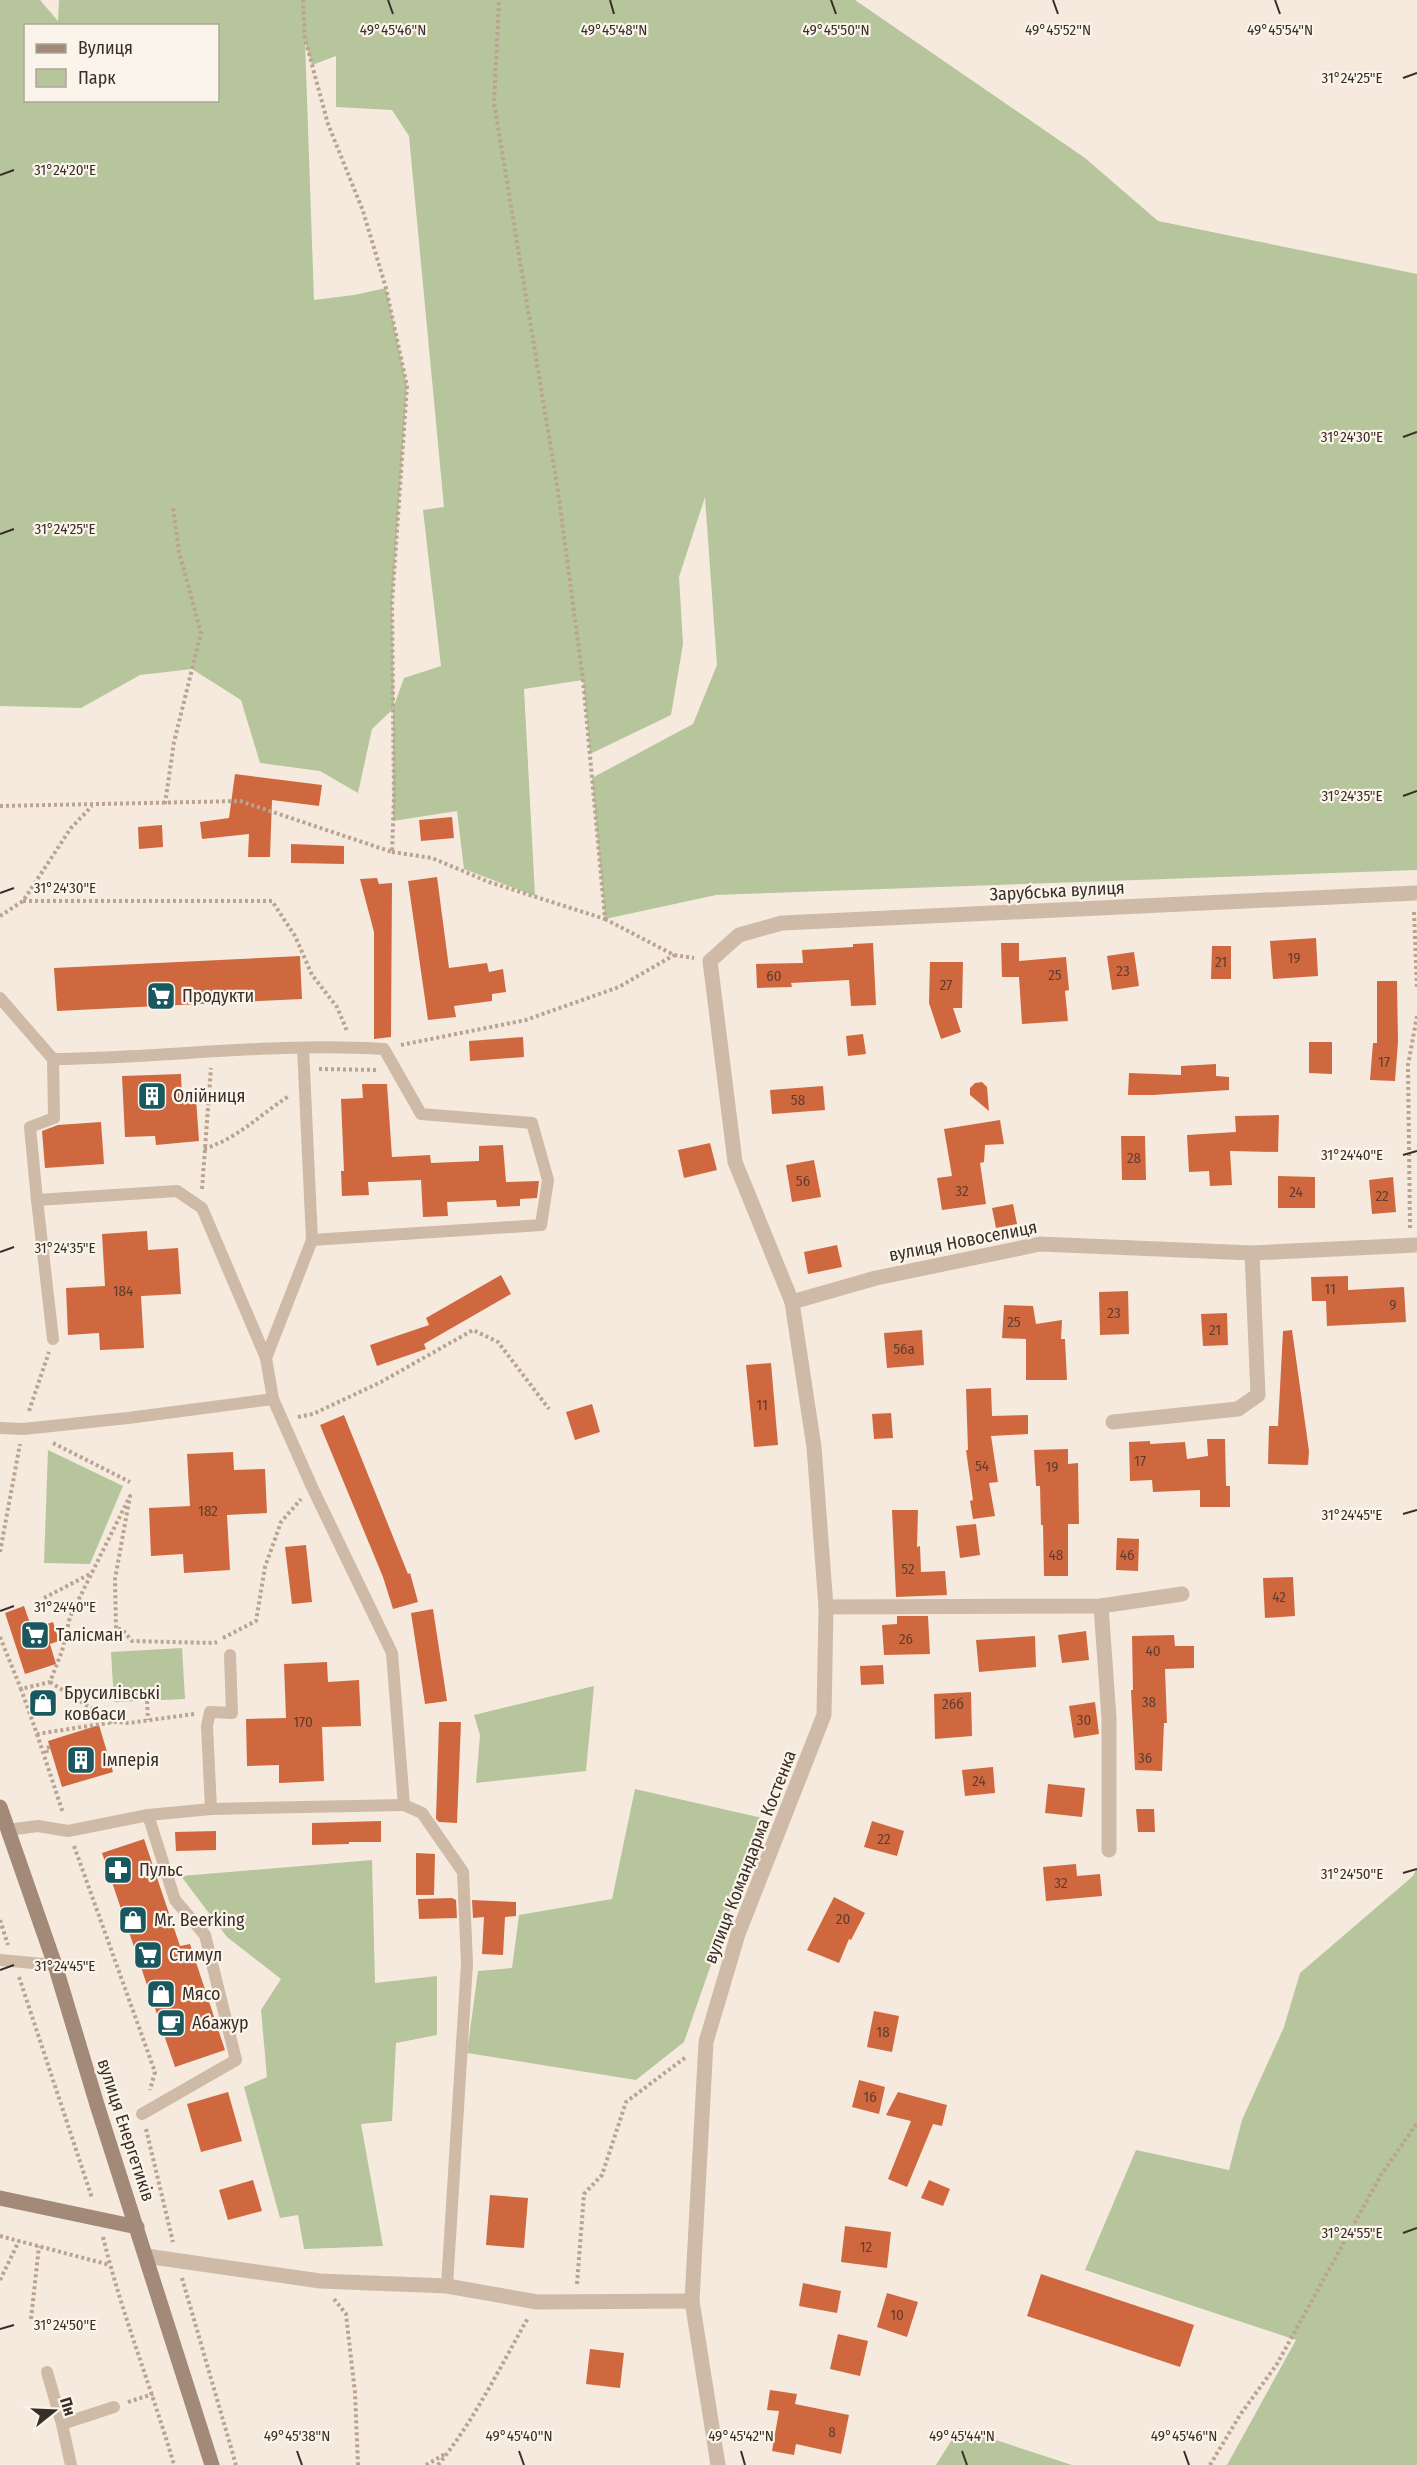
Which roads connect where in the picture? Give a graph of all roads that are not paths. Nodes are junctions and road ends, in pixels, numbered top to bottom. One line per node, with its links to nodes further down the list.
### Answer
1 (1415, 893): 2 (street, Зарубська вулиця)
2 (710, 960): 10 (street, вулиця Командарма Костенка)
3 (0, 998): 5 (lane)
4 (303, 1048): 5 (lane); 7 (lane); 7 (lane)
5 (53, 1059): 6 (lane)
6 (37, 1200): 11 (lane); 12 (lane)
7 (312, 1240): 12 (lane)
8 (1414, 1246): 9 (street, вулиця Новоселиця)
9 (1252, 1253): 10 (street, вулиця Новоселиця); 14 (street)
10 (792, 1302): 18 (street, вулиця Командарма Костенка)
11 (53, 1339)
12 (266, 1358): 13 (lane)
13 (273, 1399): 15 (lane); 20 (lane)
14 (1113, 1422)
15 (0, 1428)
16 (1182, 1594): 17 (street)
17 (1101, 1606): 18 (street); 25 (street)
18 (826, 1607): 33 (street, вулиця Командарма Костенка)
19 (230, 1655): 22 (lane)
20 (405, 1805): 22 (lane); 32 (lane)
21 (0, 1807): 24 (main road, вулиця Енергетиків)
22 (211, 1809): 23 (lane)
23 (148, 1815): 24 (lane); 28 (lane)
24 (7, 1830): 27 (main road, вулиця Енергетиків)
25 (1109, 1850)
26 (0, 1960): 27 (lane)
27 (55, 1965): 30 (main road, вулиця Енергетиків)
28 (142, 2114)
29 (0, 2198): 30 (main road)
30 (136, 2227): 31 (main road, вулиця Енергетиків)
31 (146, 2256): 32 (street); 38 (main road, вулиця Енергетиків)
32 (447, 2286): 33 (street)
33 (692, 2301): 39 (street, вулиця Командарма Костенка)
34 (47, 2372): 36 (lane)
35 (114, 2407): 36 (lane)
36 (62, 2424): 37 (lane)
37 (70, 2465)
38 (212, 2465)
39 (718, 2465)

